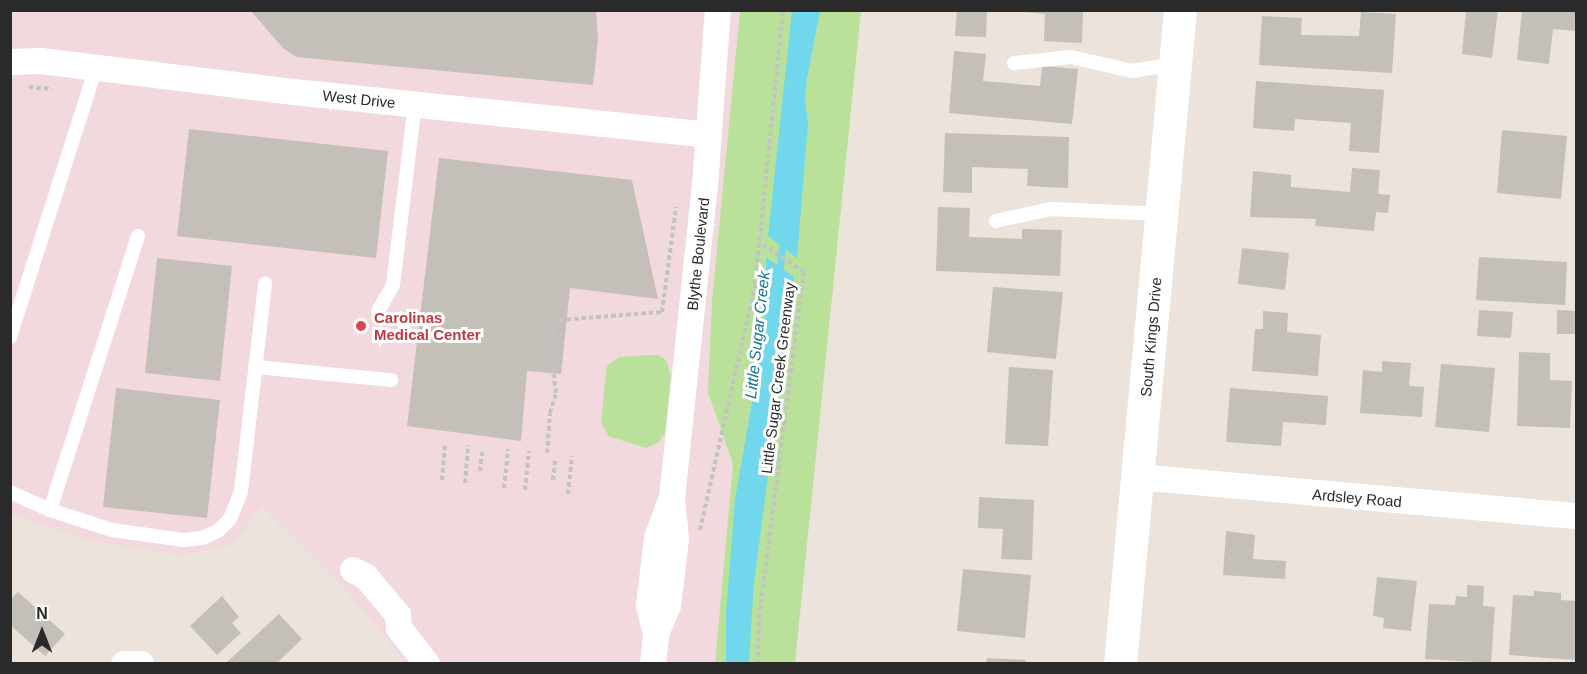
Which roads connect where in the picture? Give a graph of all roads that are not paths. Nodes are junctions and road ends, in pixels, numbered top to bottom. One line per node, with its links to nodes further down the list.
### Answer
1 (718, 10): 8 (street, Blythe Boulevard)
2 (1180, 10): 5 (street, South Kings Drive)
3 (10, 62): 6 (street, West Drive)
4 (1014, 63): 5 (lane)
5 (1175, 64): 9 (street, South Kings Drive)
6 (96, 68): 7 (street, West Drive); 14 (lane)
7 (415, 104): 8 (street, West Drive); 13 (lane)
8 (708, 135): 25 (street, Blythe Boulevard)
9 (1162, 214): 10 (lane); 17 (street, South Kings Drive)
10 (996, 221)
11 (138, 236): 19 (lane)
12 (265, 283): 15 (lane)
13 (378, 311)
14 (10, 337)
15 (255, 367): 16 (lane); 19 (lane)
16 (391, 380)
17 (1138, 477): 20 (street, Ardsley Road); 26 (street, South Kings Drive)
18 (10, 492): 19 (lane)
19 (50, 510)
20 (1576, 516)
21 (399, 628): 24 (street)
22 (124, 663): 23 (street)
23 (141, 663)
24 (427, 663)
25 (652, 663)
26 (1120, 663)

